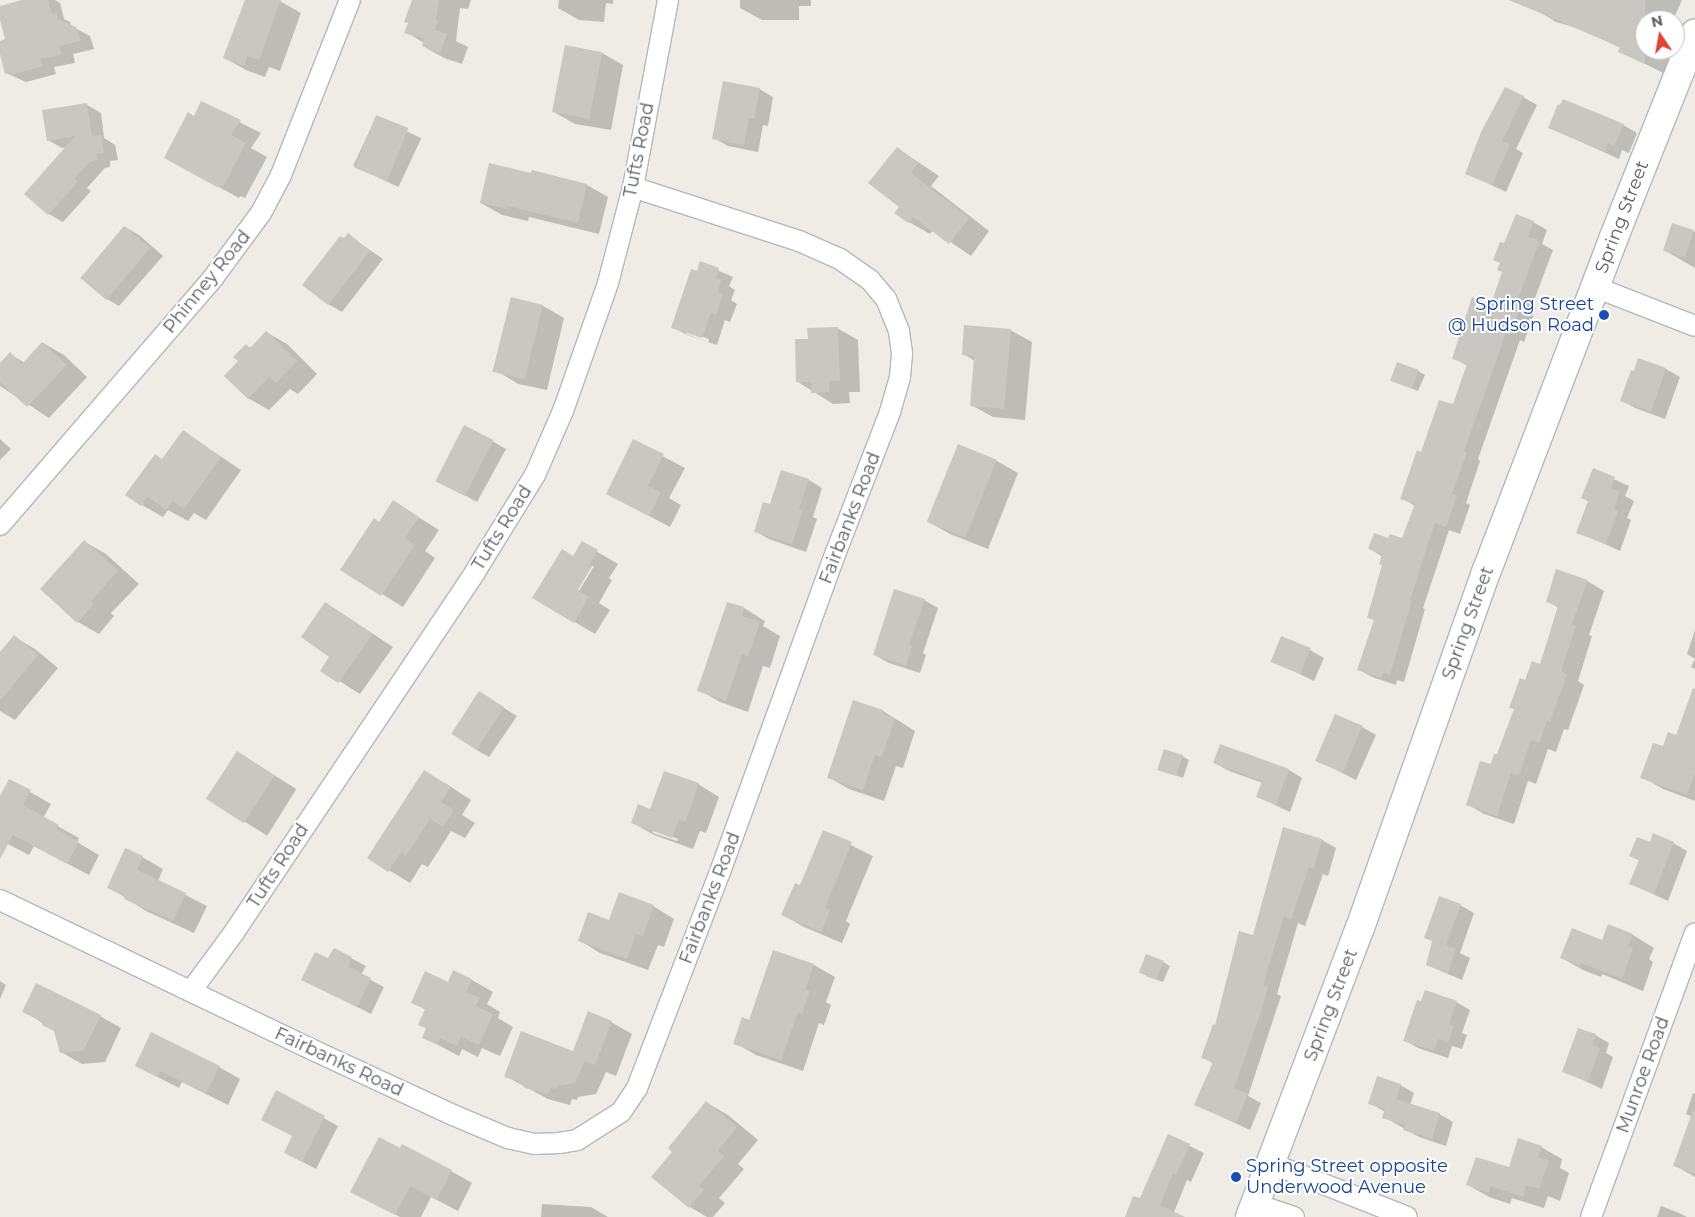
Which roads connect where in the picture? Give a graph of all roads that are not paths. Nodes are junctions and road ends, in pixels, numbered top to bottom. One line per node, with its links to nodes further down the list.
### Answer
1 (350, 0): 7 (street, Phinney Road)
2 (668, 0): 4 (street, Tufts Road)
3 (1695, 33): 5 (main road, Spring Street)
4 (633, 186): 10 (street, Tufts Road); 10 (street, Fairbanks Road)
5 (1595, 288): 6 (street); 11 (main road, Spring Street)
6 (1695, 326)
7 (0, 525)
8 (0, 900): 10 (street, Fairbanks Road)
9 (1695, 933): 15 (street, Munroe Road)
10 (191, 991)
11 (1270, 1163): 12 (main road, Spring Street); 14 (street)
12 (1252, 1210): 13 (street)
13 (1294, 1217)
14 (1407, 1217)
15 (1591, 1217)

